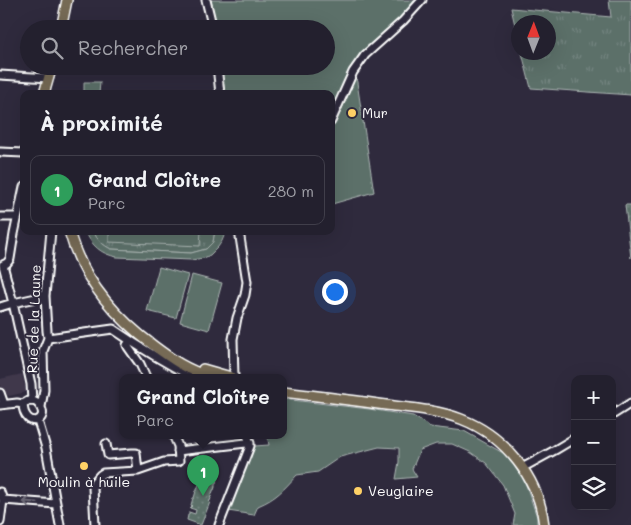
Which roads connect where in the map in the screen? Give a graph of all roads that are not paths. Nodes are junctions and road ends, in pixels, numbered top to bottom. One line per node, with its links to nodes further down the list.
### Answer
1 (67, 0): 4 (main road)
2 (206, 0): 5 (street)
3 (422, 0): 13 (street)
4 (63, 20)
5 (211, 20)
6 (0, 75): 9 (street)
7 (50, 75): 9 (main road)
8 (218, 75): 12 (street)
9 (49, 78): 10 (main road); 11 (main road)
10 (45, 90)
11 (50, 90)
12 (220, 90)
13 (335, 112)
14 (0, 152): 15 (street)
15 (20, 153)
16 (20, 205): 18 (street)
17 (0, 217): 18 (street)
18 (17, 217): 23 (street)
19 (51, 235): 25 (street, Rue de la Laune)
20 (70, 235): 24 (main road)
21 (76, 235): 24 (main road)
22 (240, 235): 35 (street)
23 (2, 265): 26 (street)
24 (96, 286): 30 (main road)
25 (46, 296): 26 (street); 28 (street, Rue de la Laune)
26 (13, 302): 27 (street); 40 (street)
27 (0, 307)
28 (48, 338): 29 (street); 44 (street, Rue de la Laune)
29 (130, 341): 31 (street); 32 (street)
30 (155, 347): 33 (main road); 34 (main road)
31 (145, 374)
32 (187, 374)
33 (202, 374)
34 (222, 374)
35 (233, 374)
36 (287, 388): 39 (main road)
37 (287, 392): 39 (main road)
38 (0, 393): 42 (street)
39 (337, 398): 53 (main road)
40 (32, 400): 43 (street); 44 (street)
41 (631, 403): 45 (street)
42 (2, 404): 43 (street)
43 (23, 404): 46 (street)
44 (41, 407): 46 (street)
45 (616, 412)
46 (38, 421): 57 (street)
47 (174, 439): 52 (street)
48 (248, 439): 61 (street)
49 (571, 440): 53 (street)
50 (246, 443): 52 (street)
51 (106, 444): 54 (street)
52 (178, 451): 54 (street)
53 (522, 468): 62 (main road)
54 (138, 470): 60 (street)
55 (0, 492): 56 (street)
56 (3, 500): 57 (street, one-way to 56); 58 (street)
57 (56, 504): 59 (street)
58 (0, 522)
59 (60, 525)
60 (95, 525)
61 (219, 525)
62 (544, 525)

